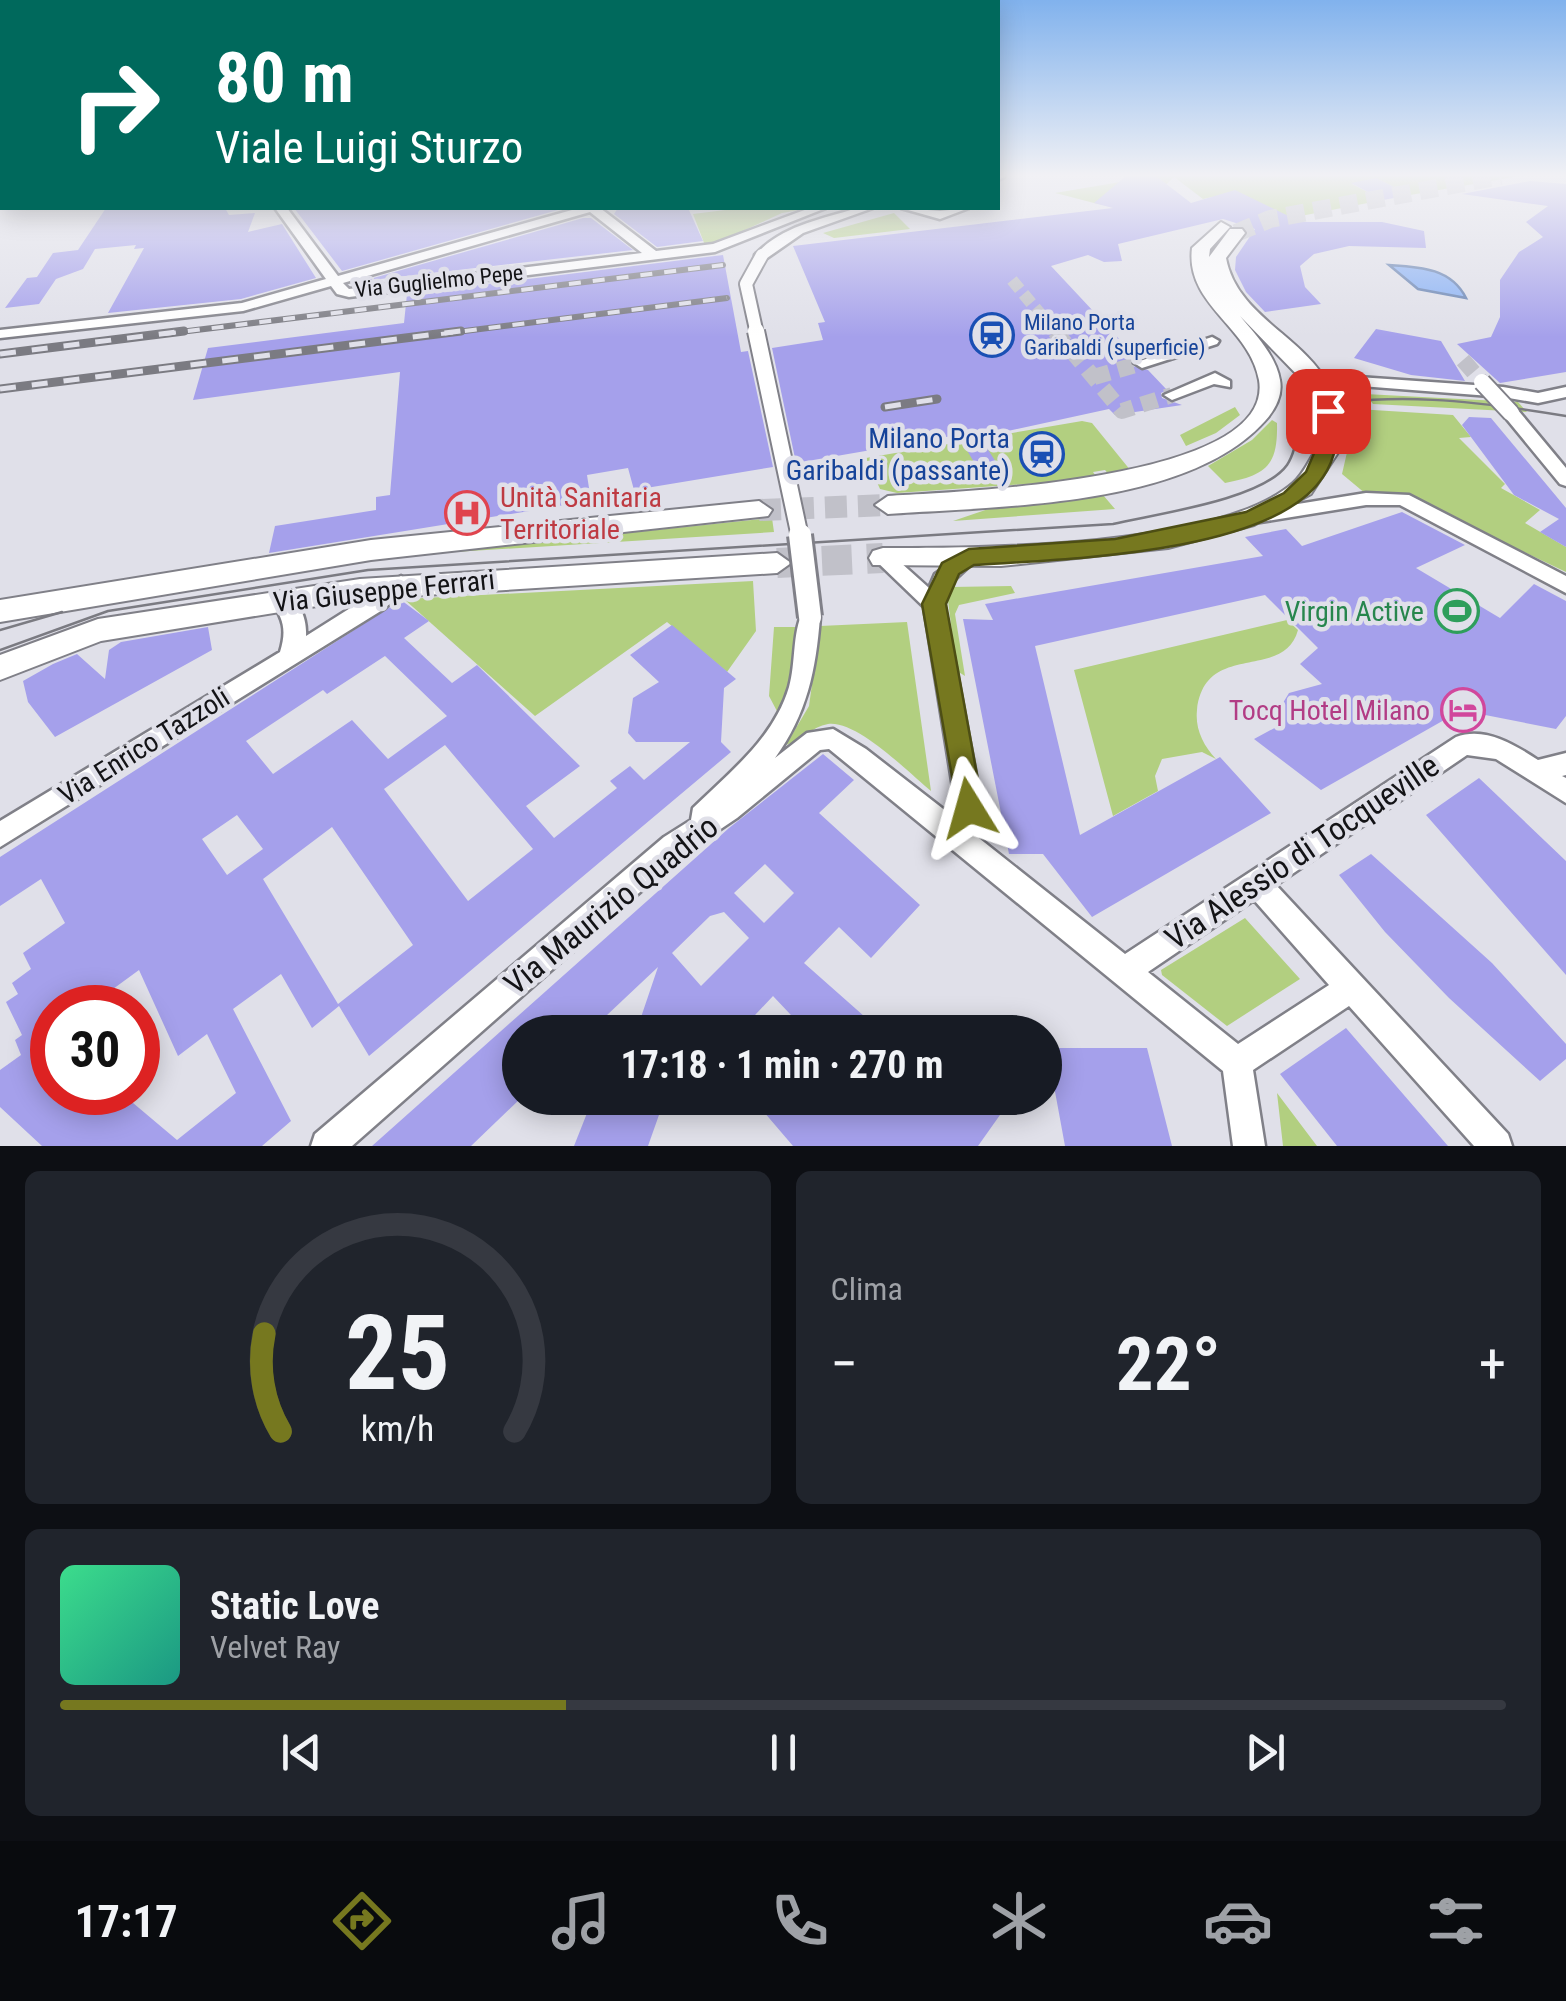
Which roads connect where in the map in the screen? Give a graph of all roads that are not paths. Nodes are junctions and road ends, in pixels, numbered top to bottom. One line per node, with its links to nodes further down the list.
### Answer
1 (298, 229): 7 (street)
2 (517, 229): 7 (street)
3 (620, 229): 6 (street)
4 (767, 229): 6 (street, Via Guglielmo Pepe)
5 (800, 229): 38 (street, bridge)
6 (654, 256): 7 (street, Via Guglielmo Pepe)
7 (336, 281): 8 (street, Via Guglielmo Pepe)
8 (0, 334)
9 (1212, 340): 10 (street)
10 (1142, 363)
11 (1266, 366): 12 (main road); 12 (main road); 20 (main road)
12 (1315, 380): 17 (street); 22 (main road)
13 (1482, 382): 19 (street, bridge)
14 (1224, 384): 16 (street)
15 (1566, 392): 17 (street)
16 (1172, 395)
17 (1538, 398): 18 (street)
18 (1566, 410)
19 (1566, 480)
20 (888, 505)
21 (758, 510): 30 (main road, Via Giuseppe Ferrari)
22 (1254, 517): 23 (main road); 27 (street)
23 (969, 557): 24 (main road); 29 (street)
24 (884, 558): 29 (street)
25 (777, 563): 26 (main road, Via Giuseppe Ferrari)
26 (402, 584): 28 (main road, Via Giuseppe Ferrari); 31 (street, Via Enrico Tazzoli)
27 (1566, 585)
28 (282, 601): 31 (street); 32 (main road, Via Giuseppe Ferrari)
29 (934, 604): 36 (street)
30 (0, 611)
31 (288, 658): 37 (street, Via Enrico Tazzoli)
32 (0, 668)
33 (1566, 764): 34 (street)
34 (1538, 771): 35 (street, Via Alessio di Tocqueville); 39 (street, Via Alessio di Tocqueville)
35 (1566, 792)
36 (954, 834): 38 (street, Via Maurizio Quadrio); 40 (street)
37 (0, 835)
38 (673, 846): 43 (street, Via Maurizio Quadrio)
39 (1257, 884): 40 (street, Via Alessio di Tocqueville); 41 (street)
40 (1123, 972): 42 (street)
41 (1352, 986): 42 (street); 45 (street)
42 (1237, 1064): 44 (street)
43 (327, 1146)
44 (1250, 1146)
45 (1496, 1146)

